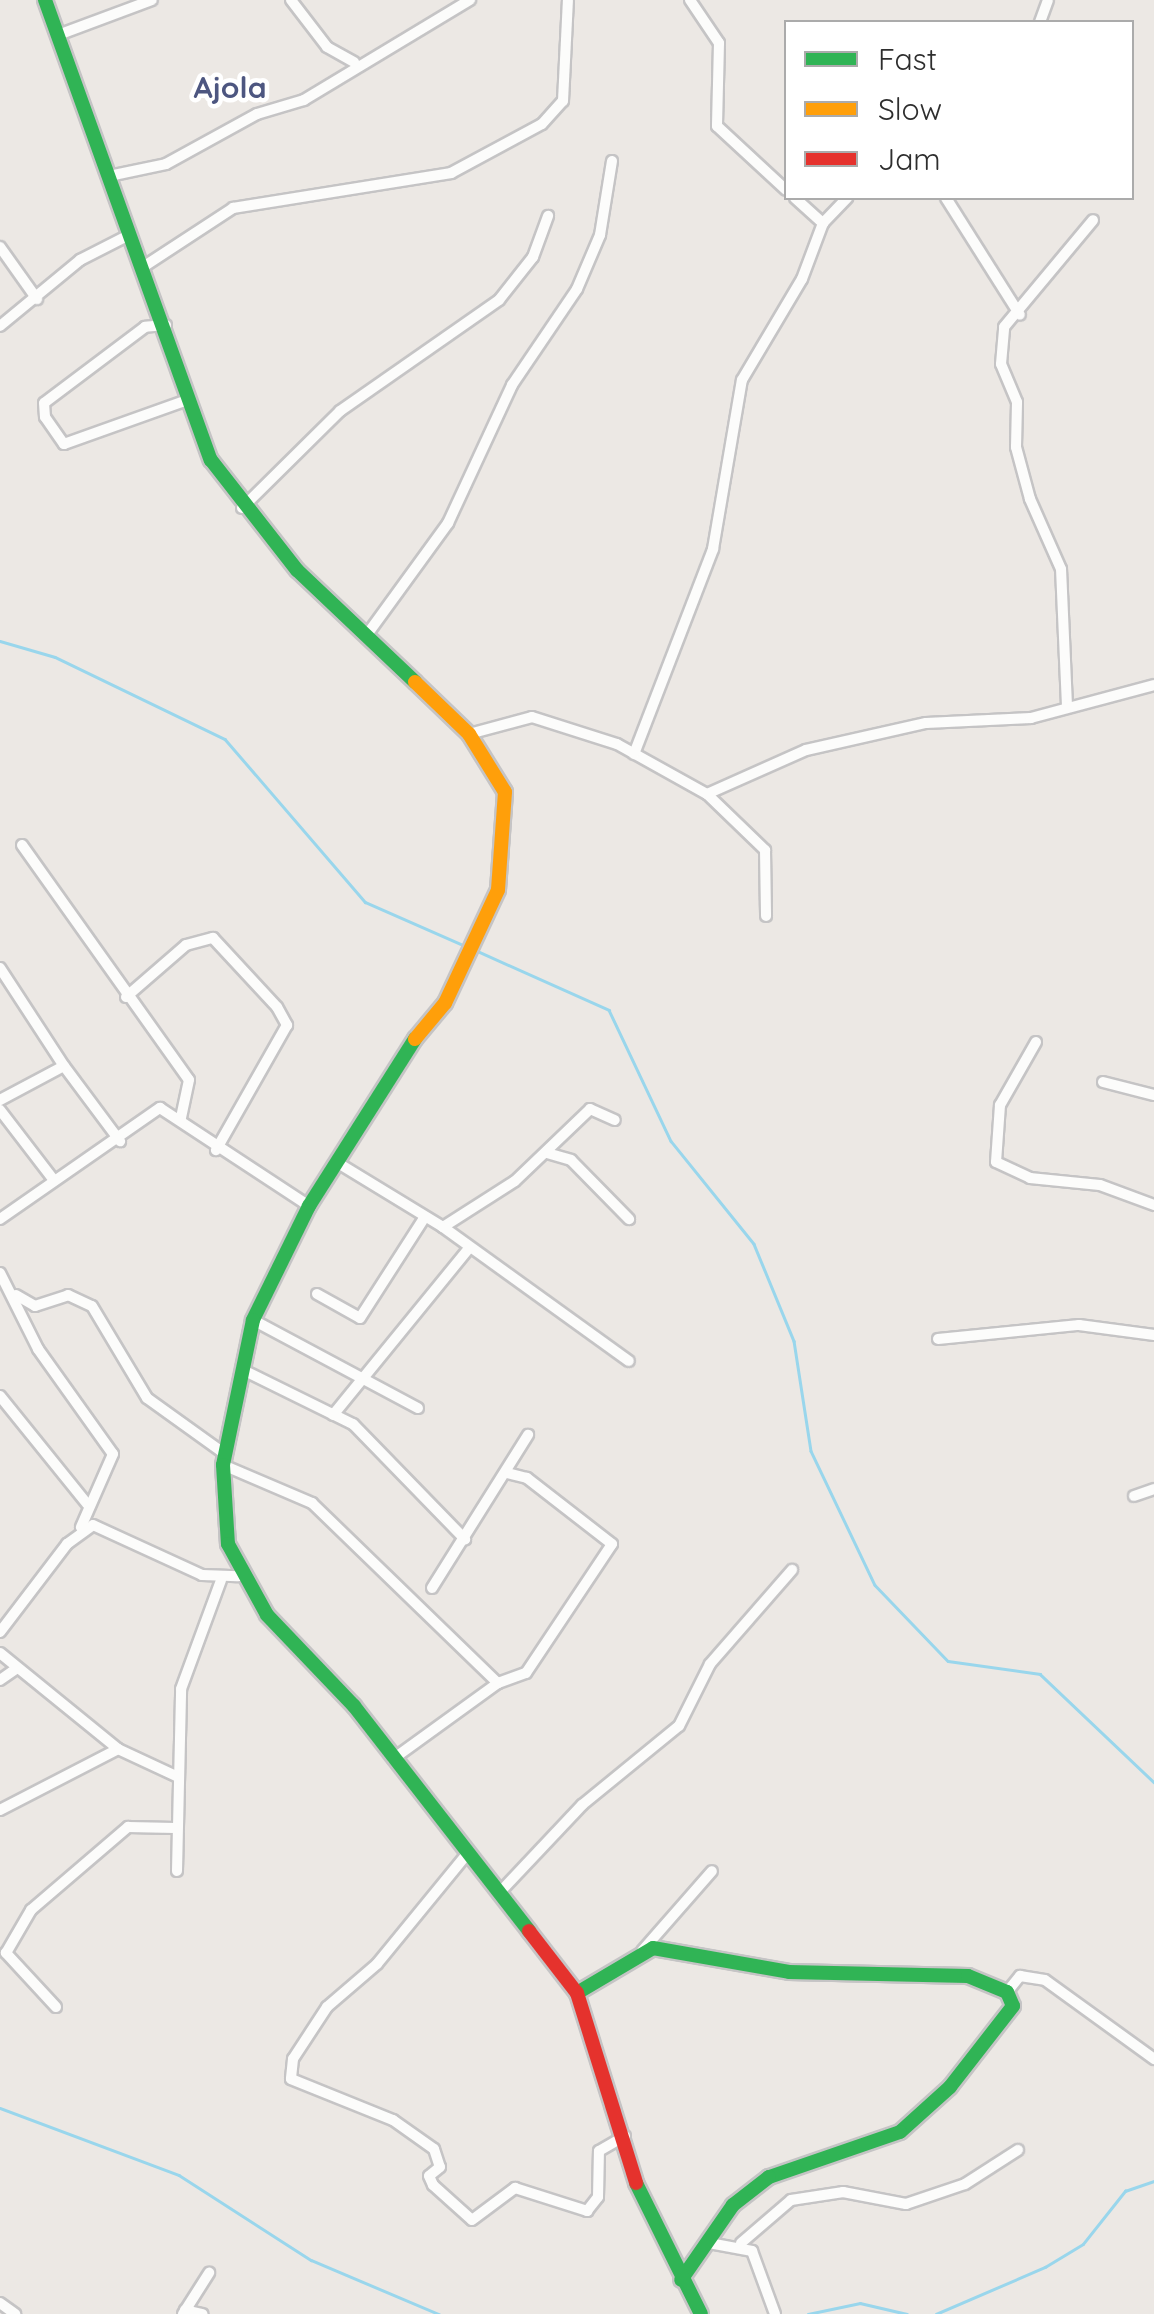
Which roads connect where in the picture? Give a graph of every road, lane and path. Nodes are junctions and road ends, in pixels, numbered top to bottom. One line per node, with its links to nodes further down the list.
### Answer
1 (45, 0): 7 (street)
2 (152, 0): 7 (street)
3 (290, 0): 8 (street)
4 (470, 0): 8 (street)
5 (568, 0): 20 (street)
6 (690, 0): 11 (street)
7 (58, 35): 10 (street)
8 (354, 62): 10 (street)
9 (612, 161): 27 (street)
10 (109, 176): 18 (street)
11 (784, 188)
12 (797, 200): 17 (street)
13 (845, 200): 17 (street)
14 (947, 200): 22 (street)
15 (548, 216): 26 (street)
16 (1094, 220): 22 (street)
17 (823, 223): 31 (street)
18 (129, 235): 20 (street); 21 (street)
19 (0, 247): 21 (street)
20 (144, 267): 23 (street)
21 (36, 299): 24 (street)
22 (1020, 315): 29 (street)
23 (166, 325): 25 (street); 25 (street)
24 (0, 326)
25 (184, 401): 26 (street)
26 (242, 508): 27 (street)
27 (366, 636): 30 (street)
28 (1154, 685): 29 (street)
29 (1067, 706): 32 (street)
30 (469, 734): 31 (street); 48 (street)
31 (634, 754): 32 (street)
32 (707, 794): 34 (street)
33 (22, 844): 36 (street)
34 (766, 916)
35 (0, 968): 38 (street)
36 (126, 998): 43 (street); 46 (street)
37 (1036, 1042): 50 (street)
38 (64, 1066): 41 (street); 45 (street)
39 (1103, 1082): 40 (street)
40 (1154, 1096)
41 (0, 1100)
42 (0, 1110): 49 (street)
43 (181, 1118): 45 (street); 46 (street)
44 (614, 1120): 47 (street)
45 (120, 1141): 49 (street)
46 (216, 1150): 51 (street)
47 (546, 1152): 52 (street); 55 (street)
48 (338, 1164): 51 (street); 54 (street)
49 (53, 1179): 53 (street)
50 (1154, 1205)
51 (309, 1206): 60 (street)
52 (629, 1218)
53 (0, 1219)
54 (423, 1220): 55 (street); 59 (street)
55 (444, 1226): 56 (street)
56 (469, 1248): 63 (street); 65 (street)
57 (0, 1273): 58 (street)
58 (15, 1294): 70 (street); 74 (street)
59 (318, 1294)
60 (253, 1320): 64 (street); 65 (street)
61 (1154, 1335): 62 (street)
62 (938, 1339)
63 (630, 1361)
64 (241, 1369): 68 (street); 70 (street)
65 (362, 1377): 67 (street); 68 (street)
66 (0, 1396): 74 (street)
67 (418, 1408)
68 (333, 1415): 76 (street)
69 (528, 1436): 71 (street)
70 (224, 1459): 78 (street); 85 (street)
71 (507, 1473): 76 (street); 85 (street)
72 (1154, 1490): 73 (street)
73 (1134, 1496)
74 (88, 1504): 75 (street)
75 (81, 1528): 79 (street); 81 (street)
76 (466, 1539): 80 (street)
77 (792, 1570): 94 (street)
78 (238, 1576): 79 (street); 87 (street)
79 (221, 1580): 88 (street)
80 (432, 1588)
81 (0, 1632)
82 (0, 1653): 83 (street)
83 (16, 1669): 84 (street); 86 (street)
84 (0, 1680)
85 (498, 1682): 87 (street)
86 (118, 1750): 88 (street); 89 (street)
87 (392, 1759): 91 (street)
88 (176, 1776): 90 (street)
89 (0, 1810)
90 (175, 1828): 92 (street); 98 (street)
91 (467, 1854): 94 (street); 100 (street)
92 (177, 1871)
93 (712, 1871): 95 (street)
94 (501, 1891): 96 (street)
95 (642, 1952): 96 (street); 97 (street)
96 (577, 1992): 100 (street)
97 (1007, 1992): 99 (street); 102 (street)
98 (56, 2007)
99 (1154, 2058)
100 (625, 2136): 105 (street)
101 (1018, 2150): 103 (street)
102 (709, 2243): 103 (street); 105 (street)
103 (741, 2243): 111 (street)
104 (210, 2274): 107 (street)
105 (681, 2280): 110 (street)
106 (0, 2303): 108 (street)
107 (184, 2312): 109 (street)
108 (15, 2314)
109 (202, 2314)
110 (700, 2314)
111 (774, 2314)

